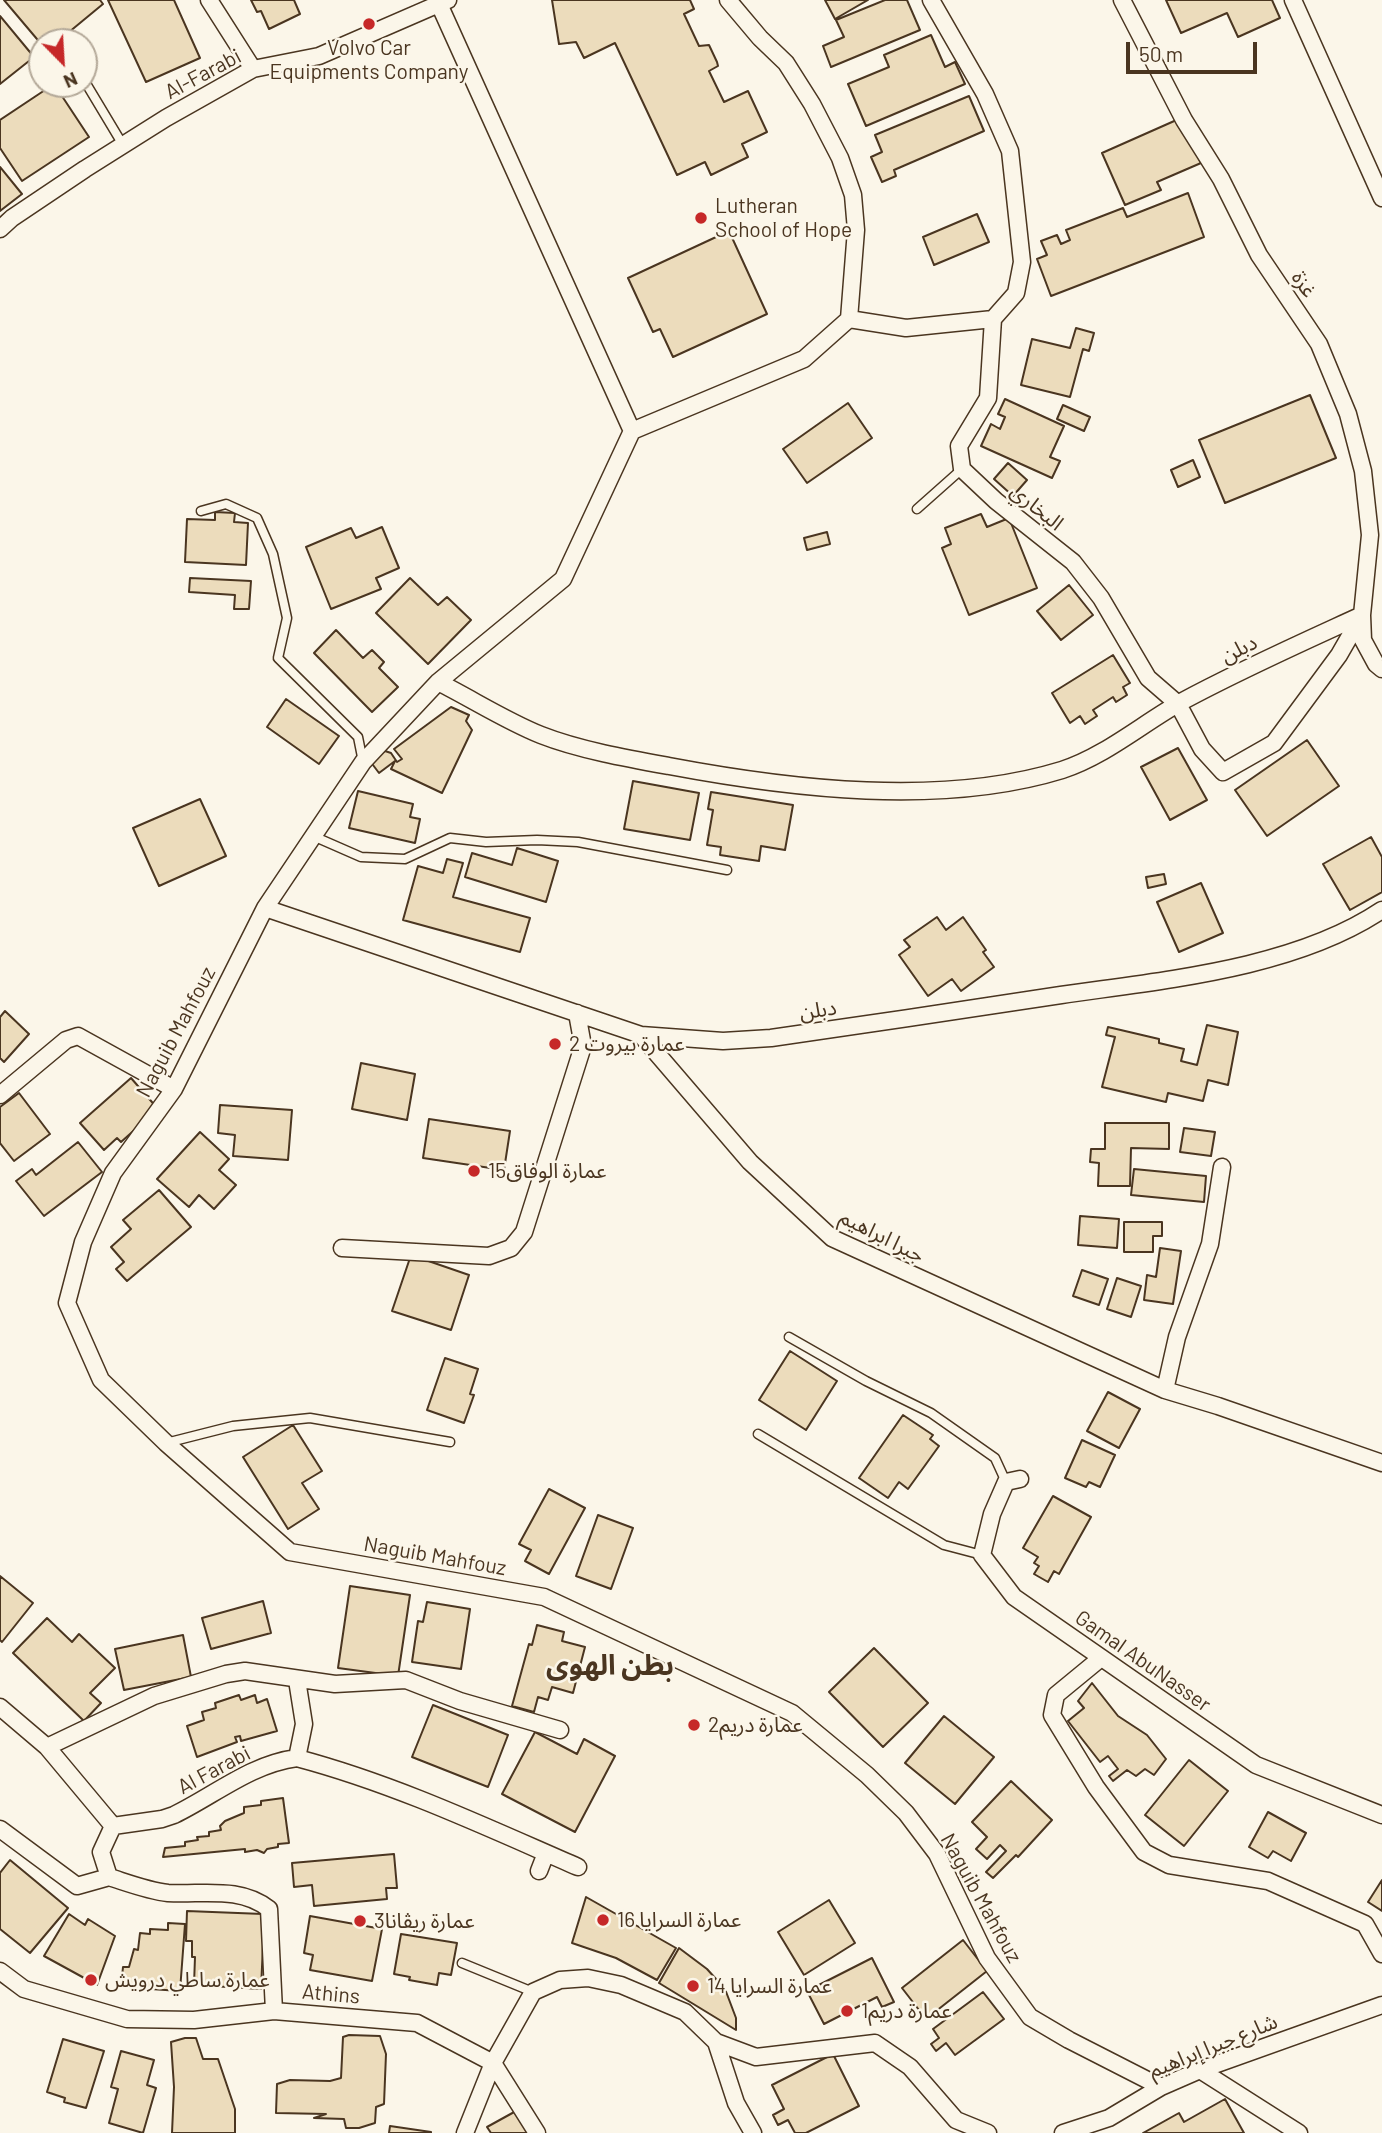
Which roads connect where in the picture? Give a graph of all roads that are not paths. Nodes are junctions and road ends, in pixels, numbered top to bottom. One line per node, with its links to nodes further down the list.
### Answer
1 (209, 0): 7 (street)
2 (728, 0): 12 (street)
3 (931, 0): 13 (street)
4 (1122, 0): 18 (street, غزة)
5 (1293, 0): 10 (street)
6 (444, 2): 7 (street, Al-Farabi); 14 (street)
7 (253, 69): 9 (street, Al-Farabi)
8 (95, 98): 9 (lane)
9 (123, 145): 11 (street, Al-Farabi)
10 (1382, 198)
11 (0, 229)
12 (849, 319): 13 (street); 14 (street)
13 (993, 319): 15 (street)
14 (632, 431): 20 (street, Naguib Mahfouz)
15 (962, 469): 16 (lane); 21 (street, البخاري)
16 (917, 509)
17 (201, 511): 22 (lane)
18 (1362, 615): 19 (street); 21 (street, دبلن); 21 (street)
19 (1382, 668)
20 (438, 682): 21 (street, دبلن); 22 (street, Naguib Mahfouz)
21 (1178, 704)
22 (363, 762): 23 (street, Naguib Mahfouz)
23 (313, 836): 24 (lane); 25 (street, Naguib Mahfouz)
24 (727, 870)
25 (265, 908): 27 (street, دبلن); 29 (street, Naguib Mahfouz)
26 (1382, 910): 28 (street, دبلن)
27 (577, 1013): 28 (street, دبلن); 32 (street)
28 (641, 1035): 34 (street, جبرا ابراهيم)
29 (174, 1088): 30 (street); 37 (street, Naguib Mahfouz)
30 (0, 1095)
31 (1222, 1167): 34 (street)
32 (342, 1248)
33 (789, 1337): 39 (lane)
34 (1165, 1390): 38 (street, جبرا ابراهيم)
35 (758, 1434): 40 (lane)
36 (450, 1442): 37 (lane)
37 (166, 1443): 63 (street, Naguib Mahfouz)
38 (1382, 1463)
39 (1013, 1481): 40 (street)
40 (982, 1555): 41 (street, Gamal AbuNasser)
41 (1101, 1658): 47 (street, Gamal AbuNasser); 54 (street)
42 (297, 1680): 44 (street); 45 (street); 46 (street)
43 (0, 1707): 45 (street)
44 (560, 1731)
45 (47, 1747): 48 (street)
46 (298, 1758): 48 (street, Al Farabi); 50 (street)
47 (1382, 1815)
48 (113, 1826): 53 (street)
49 (0, 1829): 53 (street)
50 (546, 1853): 51 (street); 52 (street)
51 (578, 1867)
52 (539, 1871)
53 (109, 1877): 59 (street)
54 (1382, 1955)
55 (462, 1963): 57 (lane)
56 (0, 1971): 59 (street, Athins)
57 (533, 1992): 60 (street); 61 (street)
58 (1382, 2005): 62 (street, شارع جبرا إبراهيم)
59 (274, 2011): 61 (street, Athins)
60 (716, 2042): 66 (street); 67 (street)
61 (493, 2063): 64 (street); 65 (street, Athins)
62 (1200, 2070): 63 (street, شارع جبرا إبراهيم); 69 (street)
63 (1161, 2087): 68 (street, شارع جبرا إبراهيم)
64 (465, 2133)
65 (537, 2133)
66 (753, 2133)
67 (988, 2133)
68 (1063, 2133)
69 (1300, 2133)

